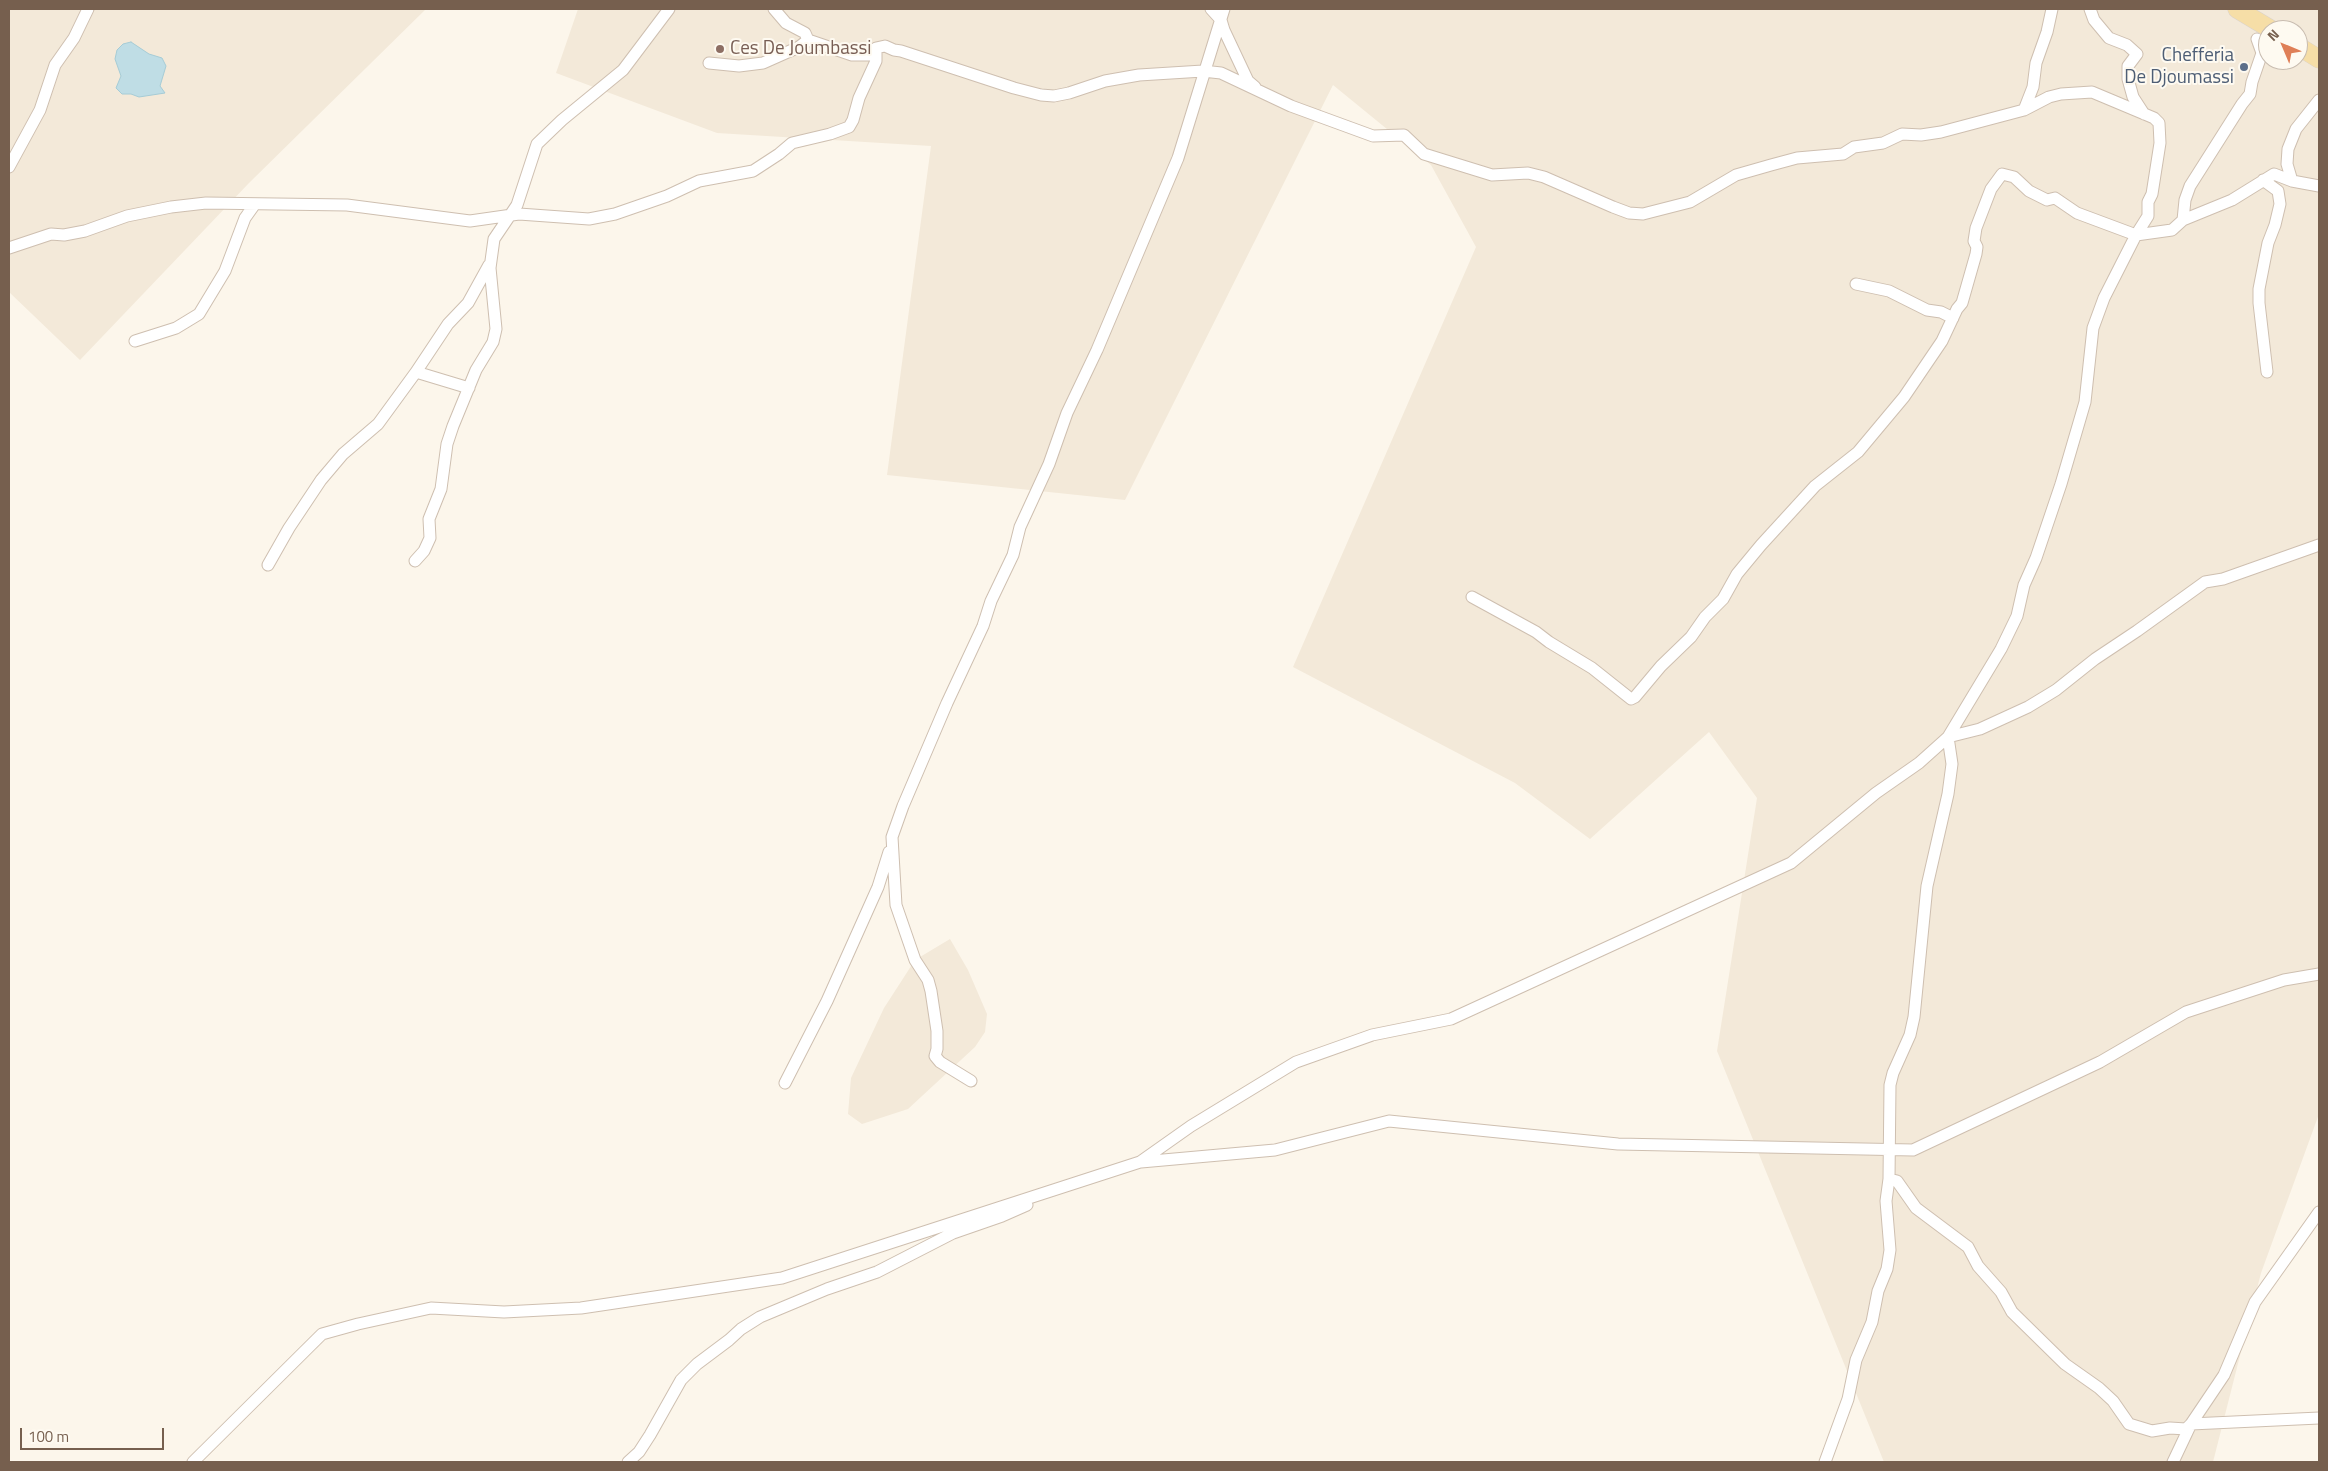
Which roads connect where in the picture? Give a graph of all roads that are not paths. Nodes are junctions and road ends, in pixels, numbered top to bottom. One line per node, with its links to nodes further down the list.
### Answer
1 (88, 9): 22 (street)
2 (669, 9): 27 (street)
3 (774, 9): 11 (street)
4 (1211, 9): 9 (street)
5 (1224, 9): 9 (street)
6 (2052, 9): 20 (street)
7 (2090, 9): 21 (street)
8 (2237, 9): 10 (main road)
9 (1221, 20): 17 (street); 18 (street)
10 (2258, 28)
11 (808, 40): 12 (street); 15 (street)
12 (876, 48): 17 (street); 27 (street)
13 (2308, 52): 14 (main road)
14 (2319, 59)
15 (709, 63)
16 (2258, 65): 28 (street)
17 (1203, 71): 18 (street); 43 (street)
18 (1257, 89): 20 (street)
19 (2319, 100): 24 (street)
20 (2024, 110): 21 (street)
21 (2144, 114): 29 (street)
22 (9, 167)
23 (2263, 180): 24 (street); 28 (street); 36 (street)
24 (2292, 181): 25 (street)
25 (2319, 186)
26 (255, 204): 27 (street); 30 (street); 34 (street)
27 (510, 215): 31 (street)
28 (2183, 220): 29 (street)
29 (2136, 235): 33 (street); 42 (street)
30 (9, 248)
31 (492, 258): 35 (street); 37 (street)
32 (1856, 284): 33 (street)
33 (1952, 318): 41 (street)
34 (135, 341)
35 (416, 372): 37 (street); 40 (street)
36 (2267, 372)
37 (469, 388): 39 (street)
38 (2319, 545): 42 (street)
39 (415, 561)
40 (268, 565)
41 (1472, 597)
42 (1948, 737): 47 (street); 48 (street)
43 (892, 837): 45 (street); 46 (street)
44 (2319, 974): 47 (street)
45 (971, 1081)
46 (785, 1083)
47 (1890, 1150): 48 (street); 49 (street)
48 (1140, 1162): 50 (street)
49 (1889, 1179): 53 (street); 56 (street)
50 (1081, 1180): 54 (street); 55 (street)
51 (2319, 1212): 53 (street)
52 (2319, 1418): 53 (street)
53 (2191, 1424): 57 (street)
54 (193, 1462)
55 (628, 1462)
56 (1825, 1462)
57 (2173, 1462)

